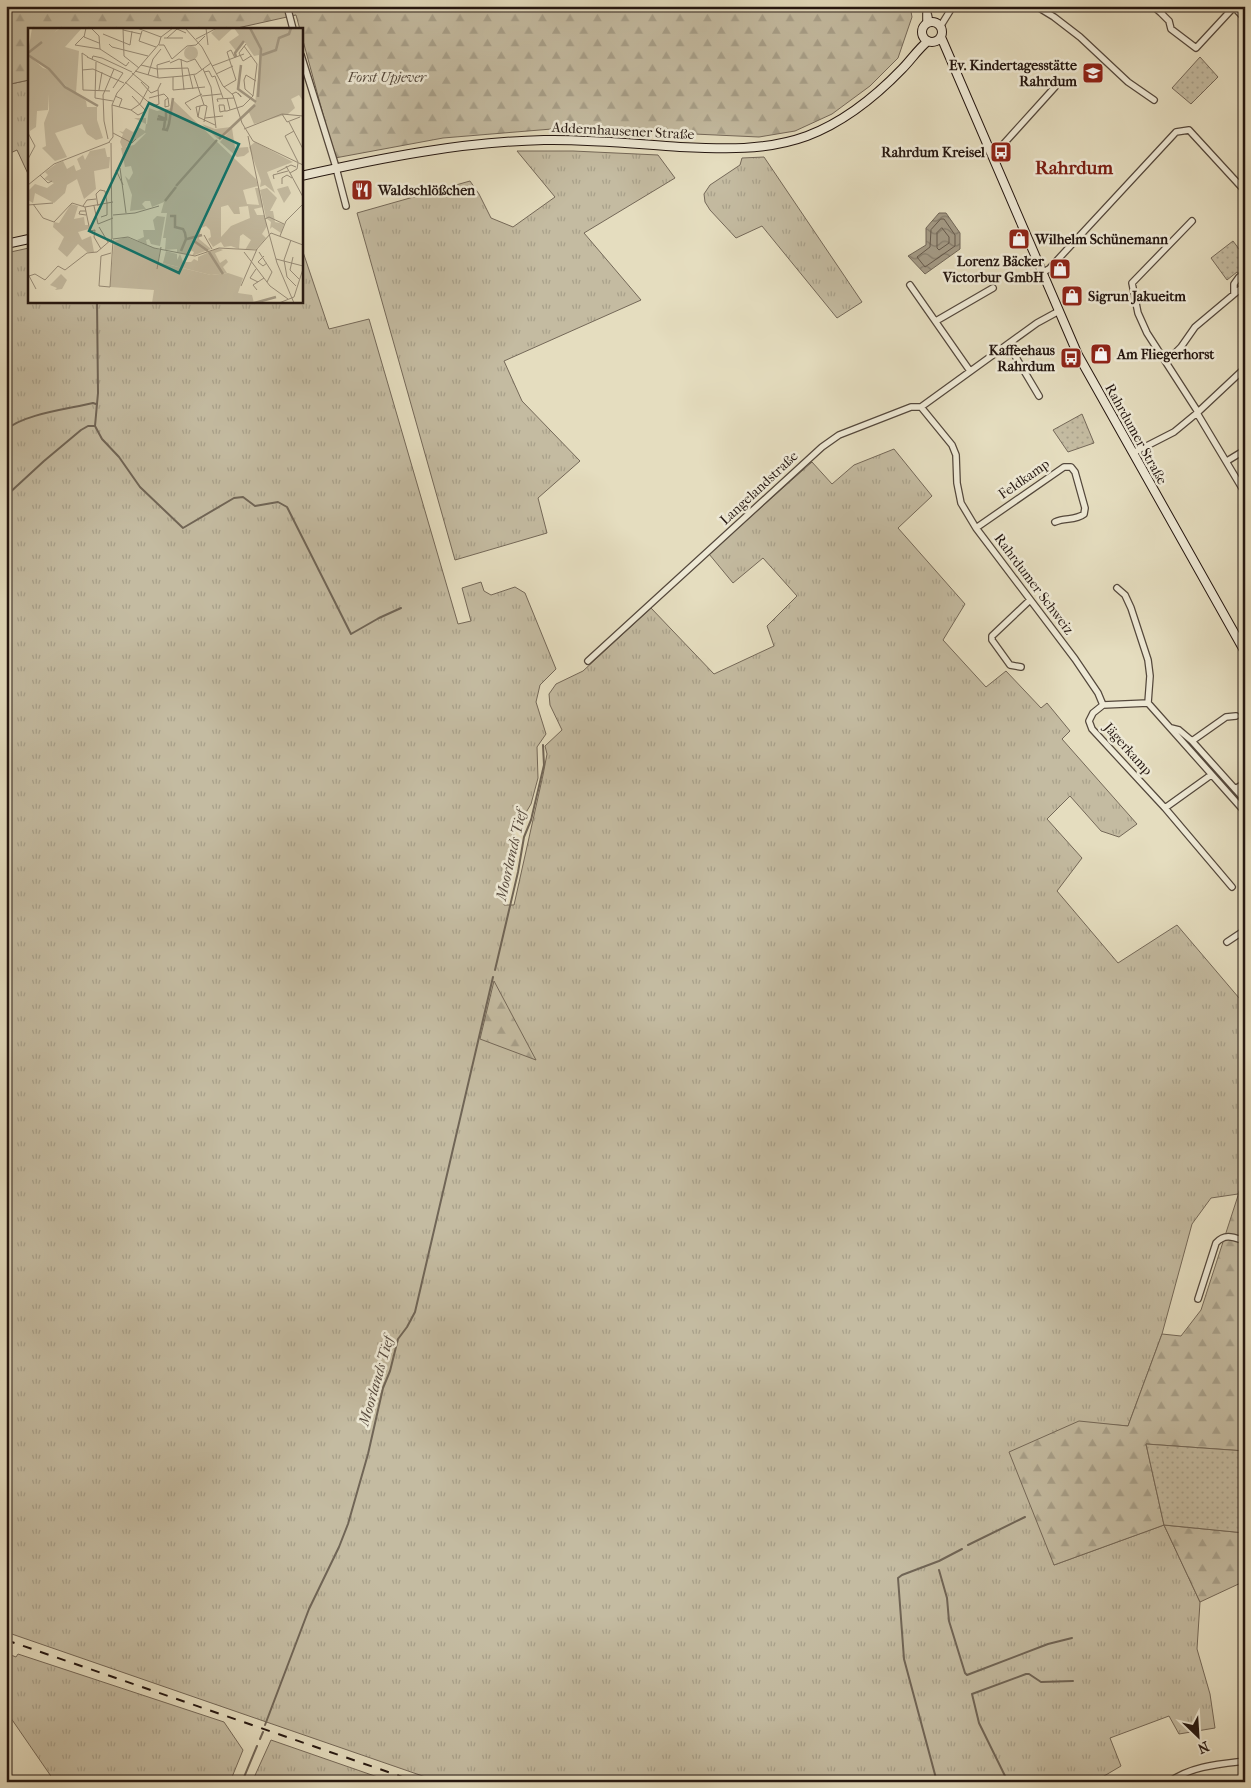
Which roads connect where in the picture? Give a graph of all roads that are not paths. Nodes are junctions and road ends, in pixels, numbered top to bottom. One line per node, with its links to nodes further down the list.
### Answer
1 (287, 6): 12 (street)
2 (952, 6): 11 (street)
3 (1036, 6): 16 (street)
4 (1153, 6): 8 (street)
5 (1166, 6): 8 (street)
6 (926, 7): 10 (street)
7 (1234, 7): 8 (street); 9 (street)
8 (1161, 13)
9 (1245, 19)
10 (928, 23): 11 (street); 13 (street)
11 (940, 27): 13 (street)
12 (293, 28)
13 (932, 40): 17 (street, Rahrdumer Straße); 18 (street, Addernhausener Straße)
14 (302, 58): 18 (street)
15 (1055, 87): 17 (street)
16 (1154, 100)
17 (991, 152): 25 (street, Rahrdumer Straße)
18 (336, 168): 19 (street, Addernhausener Straße); 21 (street)
19 (302, 176)
20 (1245, 191): 25 (street)
21 (346, 206)
22 (1192, 221): 34 (street)
23 (28, 239): 24 (street)
24 (6, 244)
25 (1042, 272): 31 (street, Rahrdumer Straße)
26 (1245, 278): 30 (street)
27 (910, 285): 32 (street)
28 (1245, 285): 30 (street)
29 (993, 288): 32 (street)
30 (1234, 294): 34 (street)
31 (1059, 311): 33 (street, Langelandstraße); 41 (street, Rahrdumer Straße)
32 (936, 321): 36 (street)
33 (1008, 344): 36 (street, Langelandstraße); 37 (street)
34 (1166, 362): 39 (street)
35 (1245, 368): 39 (street)
36 (970, 372): 38 (street, Langelandstraße)
37 (1039, 396)
38 (921, 407): 45 (street, Rahrdumer Schweiz); 49 (street, Langelandstraße)
39 (1198, 413): 41 (street); 42 (street)
40 (1245, 450): 42 (street)
41 (1133, 453): 48 (street, Rahrdumer Straße)
42 (1227, 462): 43 (street)
43 (1245, 493)
44 (1055, 522): 45 (street, Feldkamp)
45 (976, 528): 47 (street, Rahrdumer Schweiz)
46 (1117, 588): 51 (street)
47 (1030, 600): 50 (street); 52 (street, Rahrdumer Schweiz)
48 (1245, 652)
49 (588, 661)
50 (1022, 667)
51 (1148, 703): 52 (street); 54 (street)
52 (1103, 705): 60 (street, Jägerkamp)
53 (1236, 716): 55 (street)
54 (1171, 728): 55 (street); 56 (street)
55 (1192, 741): 58 (street)
56 (1211, 775): 60 (street); 61 (street)
57 (1245, 782): 58 (street)
58 (1235, 789): 59 (street)
59 (1245, 800)
60 (1165, 808): 62 (street, Jägerkamp)
61 (1245, 812)
62 (1232, 887)
63 (1245, 930): 64 (street)
64 (1227, 942)
65 (1245, 1241): 66 (street)
66 (1198, 1299)
67 (1245, 1622): 68 (street)
68 (1245, 1682)
69 (1245, 1761): 70 (street)
70 (1169, 1782)

